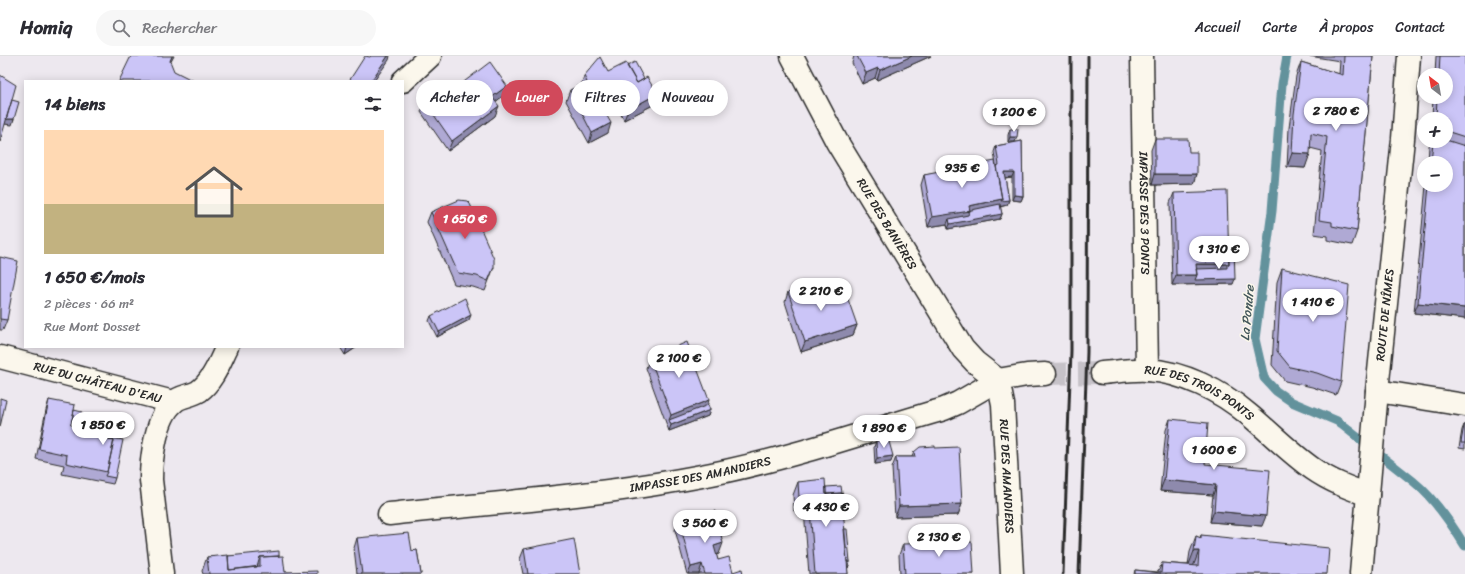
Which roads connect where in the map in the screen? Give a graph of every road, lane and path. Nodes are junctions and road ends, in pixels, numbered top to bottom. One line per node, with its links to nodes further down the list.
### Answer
1 (430, 56): 5 (street)
2 (792, 56): 11 (street, RUE DES BANIÈRES)
3 (1142, 56): 8 (street, IMPASSE DES 3 PONTS)
4 (1409, 56): 12 (street, ROUTE DE NÎMES)
5 (404, 80)
6 (226, 348): 13 (street)
7 (0, 357): 13 (street, RUE DU CHÂTEAU D'EAU)
8 (1147, 370): 9 (street, RUE DES TROIS PONTS); 15 (street, RUE DES TROIS PONTS)
9 (1102, 373)
10 (1046, 374): 11 (street)
11 (998, 380): 16 (street, IMPASSE DES AMANDIERS); 18 (street, RUE DES AMANDIERS)
12 (1377, 391): 14 (street); 15 (street, ROUTE DE NÎMES)
13 (173, 402): 17 (street)
14 (1465, 405)
15 (1368, 495): 19 (street, ROUTE DE NÎMES)
16 (389, 514)
17 (162, 574)
18 (1012, 574)
19 (1361, 574)

